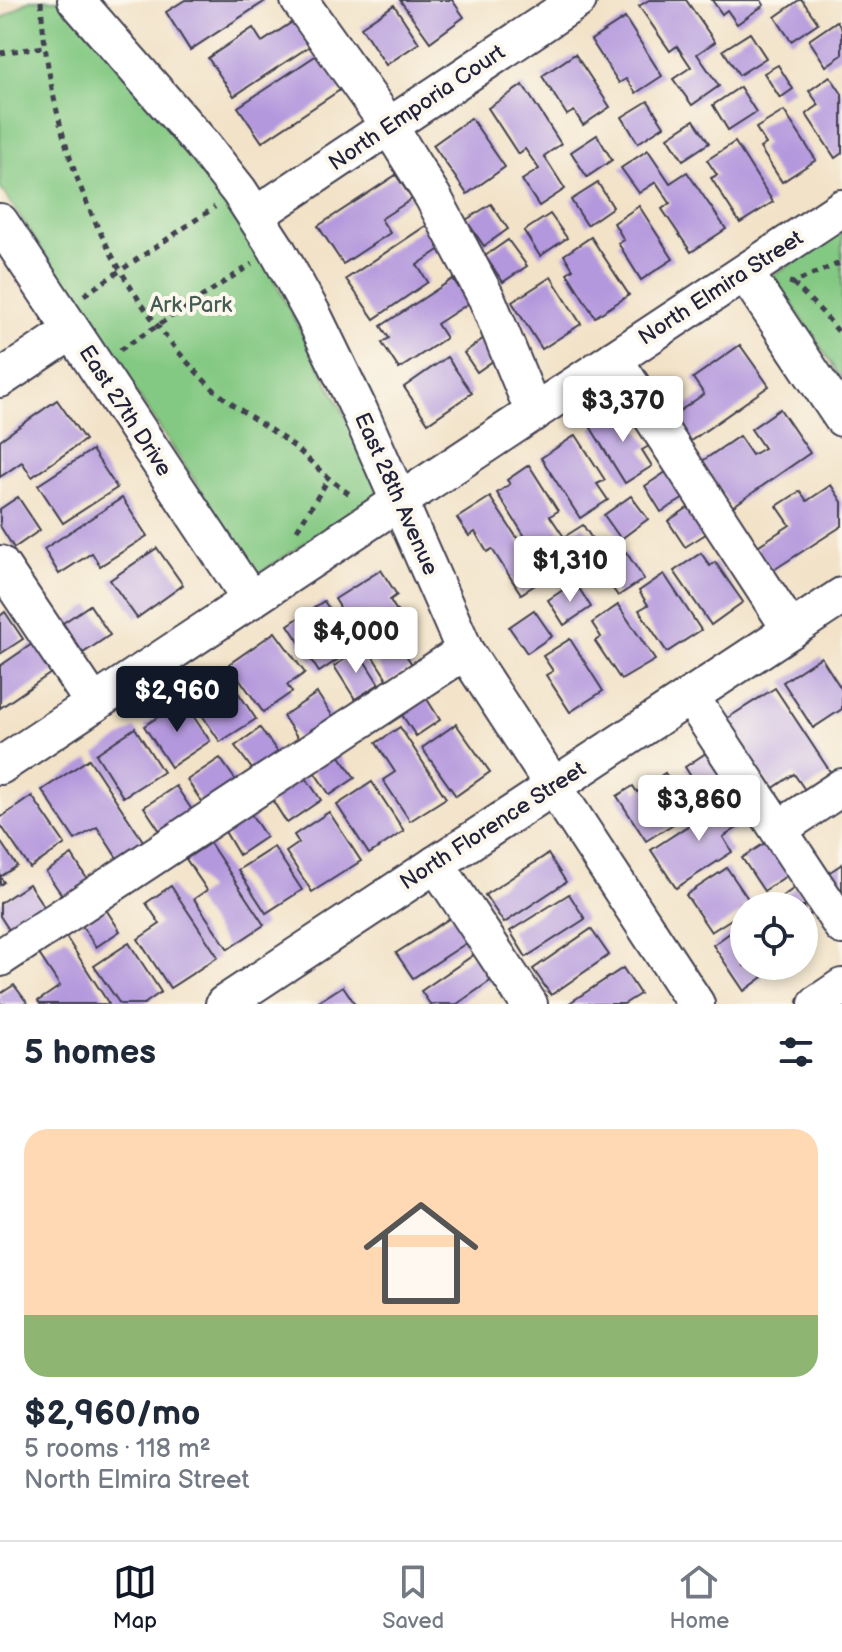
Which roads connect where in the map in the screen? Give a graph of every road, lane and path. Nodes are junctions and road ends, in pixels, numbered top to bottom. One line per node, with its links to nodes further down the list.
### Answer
1 (76, 0): 8 (street, East 28th Avenue)
2 (299, 0): 7 (street)
3 (578, 0): 7 (street, North Emporia Court)
4 (41, 1): 5 (path)
5 (44, 47): 6 (path); 12 (path)
6 (0, 53)
7 (389, 126): 8 (street, North Emporia Court); 21 (street)
8 (247, 203): 11 (street, East 28th Avenue); 12 (path)
9 (842, 208): 13 (street, North Elmira Street)
10 (0, 222): 15 (street, East 27th Drive)
11 (276, 248): 16 (path); 23 (street, East 28th Avenue)
12 (120, 271): 15 (path); 16 (path)
13 (745, 273): 18 (street, North Elmira Street); 22 (street)
14 (793, 283): 17 (path)
15 (66, 321): 19 (street, East 27th Drive); 20 (street)
16 (157, 326): 19 (path); 23 (path)
17 (842, 336)
18 (614, 359): 21 (street, North Elmira Street); 27 (street)
19 (95, 366): 26 (street, East 27th Drive)
20 (0, 379)
21 (534, 413): 23 (street, North Elmira Street)
22 (842, 418)
23 (397, 497): 26 (street, North Elmira Street); 28 (street, East 28th Avenue)
24 (0, 564): 30 (street)
25 (842, 596): 27 (street, North Florence Street)
26 (251, 600): 30 (street, North Elmira Street)
27 (791, 630): 29 (street, North Florence Street)
28 (465, 651): 32 (street, East 28th Avenue); 37 (street)
29 (690, 696): 32 (street, North Florence Street); 34 (street)
30 (94, 704): 31 (street, North Elmira Street)
31 (0, 766)
32 (554, 786): 35 (street, North Florence Street); 41 (street, East 28th Avenue)
33 (842, 787): 34 (street)
34 (779, 829): 36 (street)
35 (436, 864): 39 (street, North Florence Street); 40 (street)
36 (842, 926)
37 (0, 958)
38 (842, 987): 42 (street)
39 (236, 1001)
40 (529, 1004)
41 (696, 1004)
42 (817, 1004)

